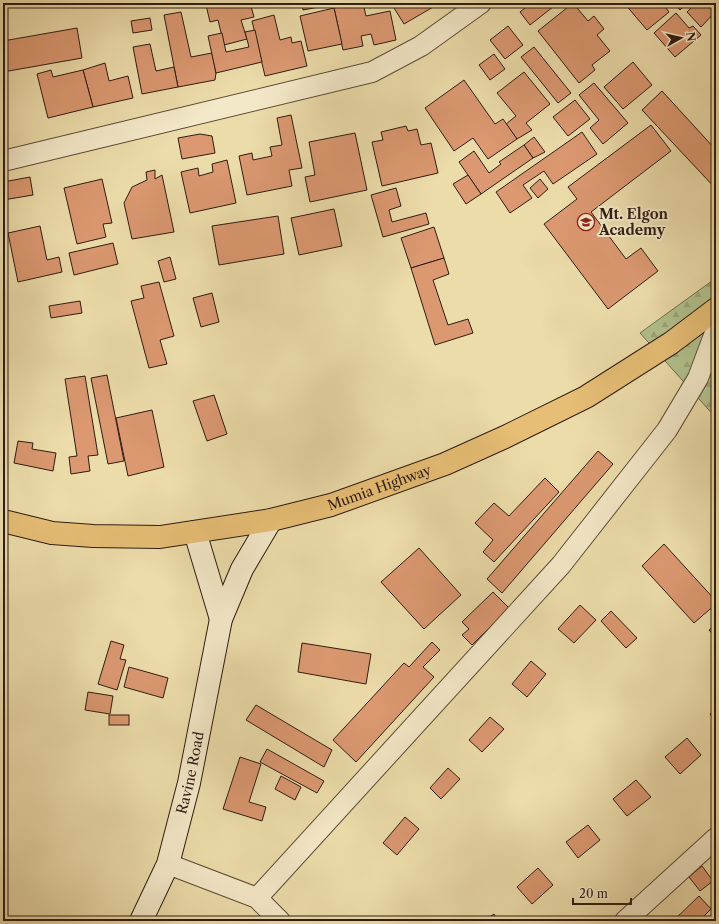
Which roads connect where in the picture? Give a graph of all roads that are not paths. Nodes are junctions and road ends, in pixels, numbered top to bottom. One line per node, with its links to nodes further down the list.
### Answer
1 (481, 3): 2 (street)
2 (3, 161)
3 (716, 308): 5 (highway, Mumia Highway)
4 (716, 330): 11 (street)
5 (271, 520): 7 (highway, Mumia Highway); 8 (street, Ravine Road)
6 (3, 521): 7 (highway, Mumia Highway)
7 (195, 532): 8 (street, Ravine Road)
8 (222, 619): 10 (street, Ravine Road)
9 (716, 838): 14 (street)
10 (168, 864): 11 (street); 12 (street, Ravine Road)
11 (257, 898): 13 (street)
12 (141, 921)
13 (280, 921)
14 (625, 921)

